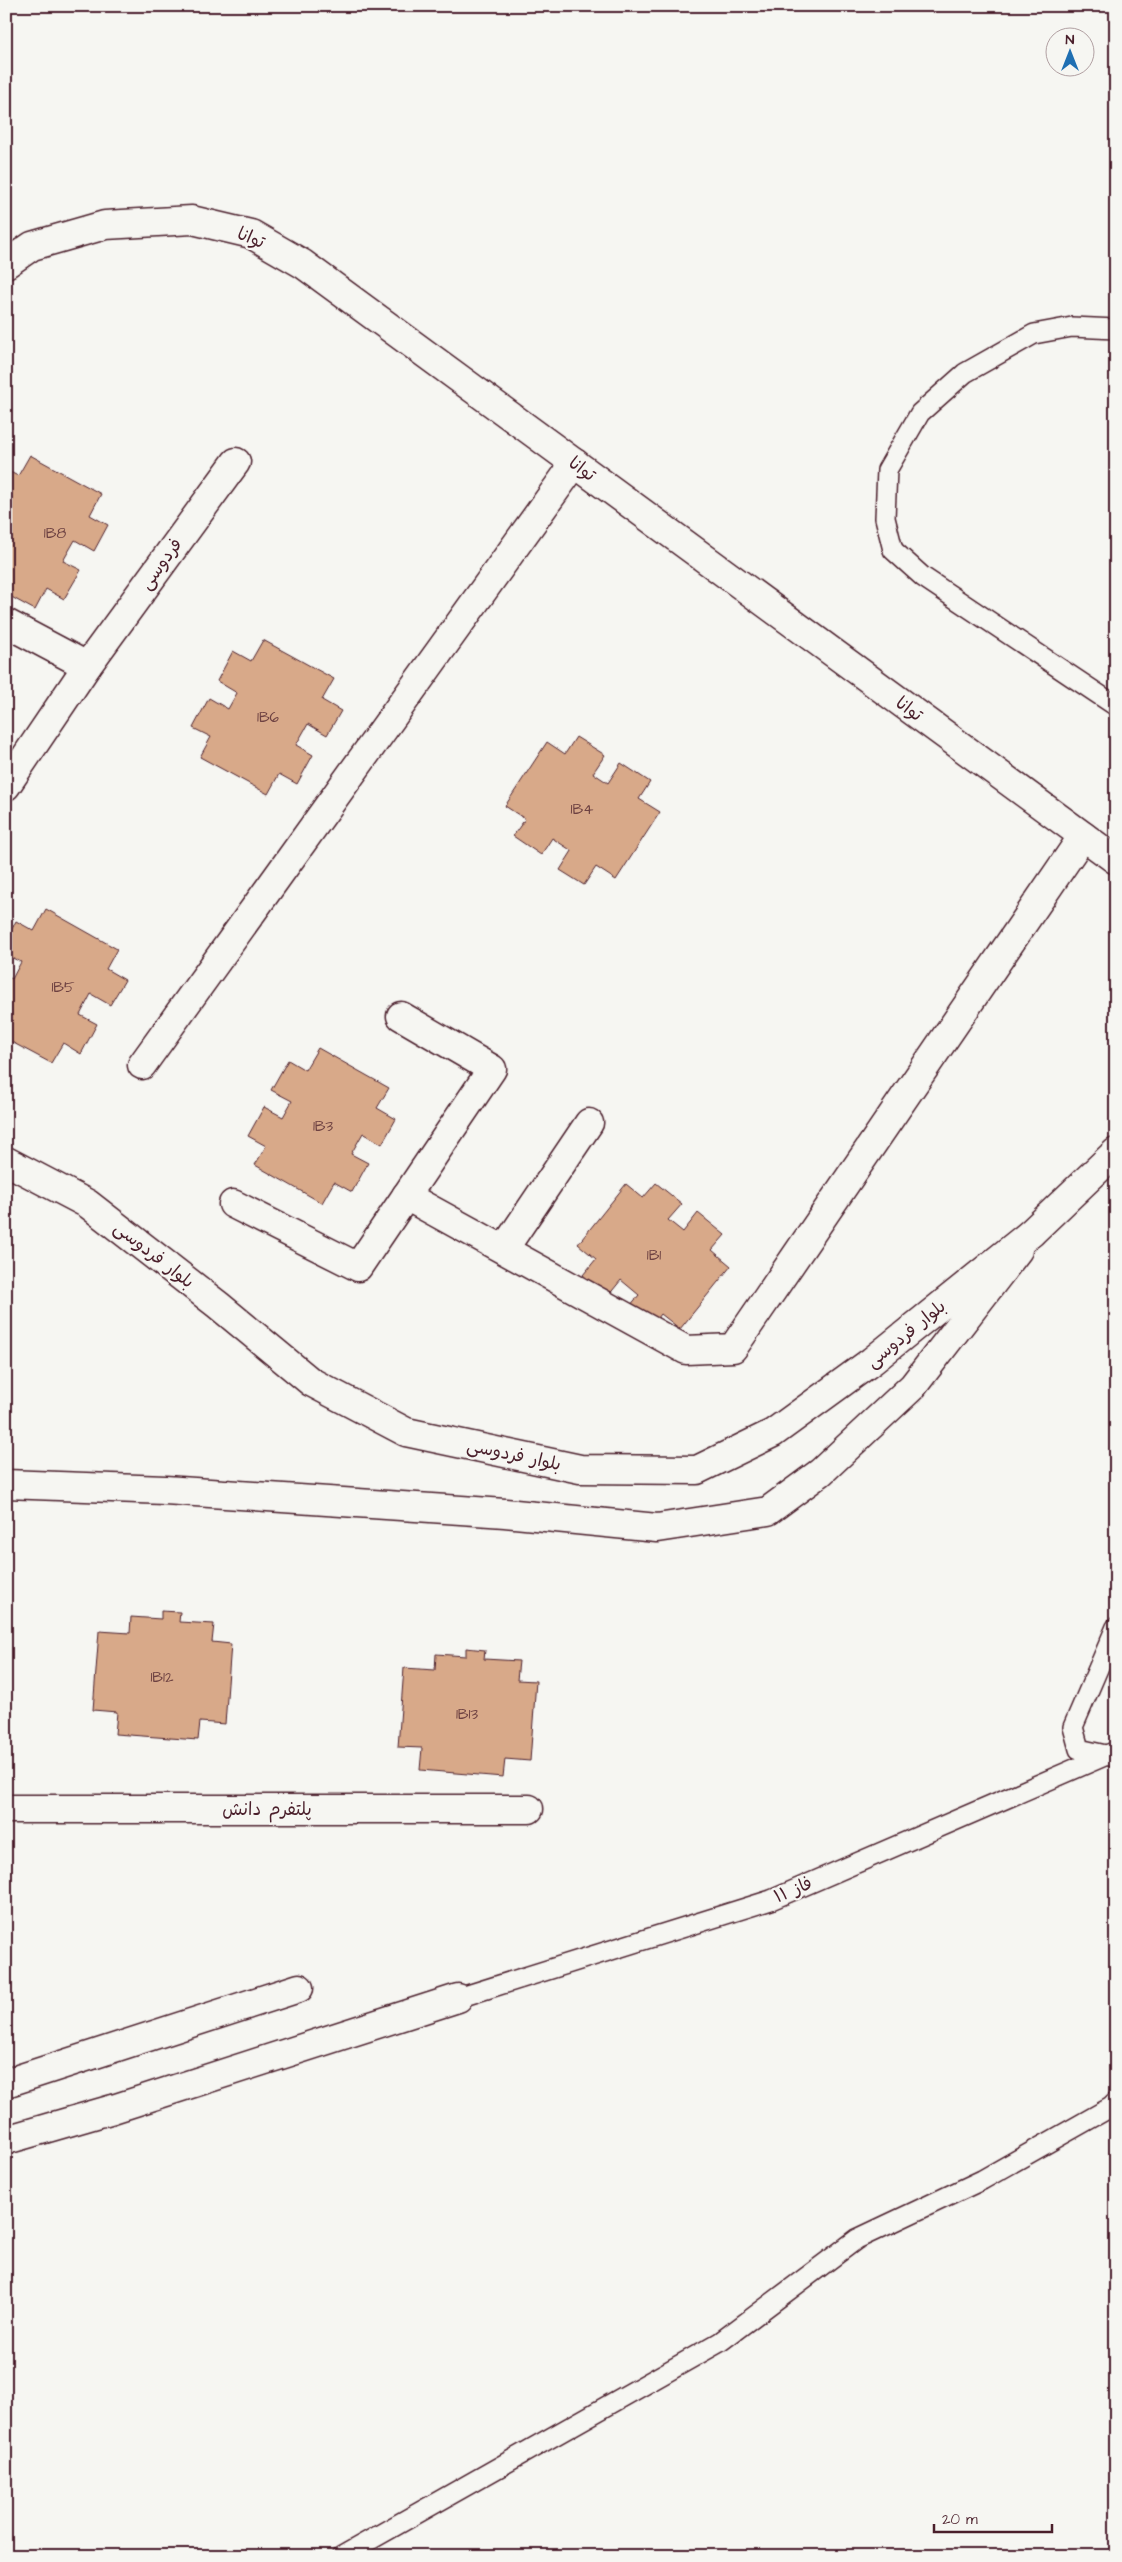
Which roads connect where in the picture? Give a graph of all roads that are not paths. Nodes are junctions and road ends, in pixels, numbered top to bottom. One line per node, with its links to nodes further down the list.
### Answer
1 (6, 264): 4 (street, توانا)
2 (1116, 329): 7 (lane)
3 (236, 462): 6 (street, فردوسی)
4 (575, 464): 9 (street, توانا); 12 (street)
5 (6, 623): 6 (street)
6 (86, 666): 8 (street, فردوسی)
7 (1116, 706)
8 (6, 786)
9 (1083, 836): 10 (street, توانا); 19 (street)
10 (1116, 860)
11 (400, 1016): 16 (street)
12 (142, 1065)
13 (589, 1123): 19 (street)
14 (1116, 1152): 18 (street, بلوار فردوسی)
15 (6, 1161): 18 (street, بلوار فردوسی)
16 (406, 1196): 17 (street); 19 (street)
17 (233, 1204)
18 (1031, 1233): 20 (street, بلوار فردوسی)
19 (504, 1248)
20 (6, 1484)
21 (1116, 1627): 22 (lane)
22 (1113, 1754): 26 (lane, فاز ۱۱)
23 (6, 1809): 24 (street, پلتفرم دانش)
24 (529, 1809)
25 (298, 1988): 27 (street)
26 (458, 1998): 29 (street)
27 (6, 2083)
28 (1116, 2102): 30 (lane)
29 (6, 2140)
30 (342, 2556)

